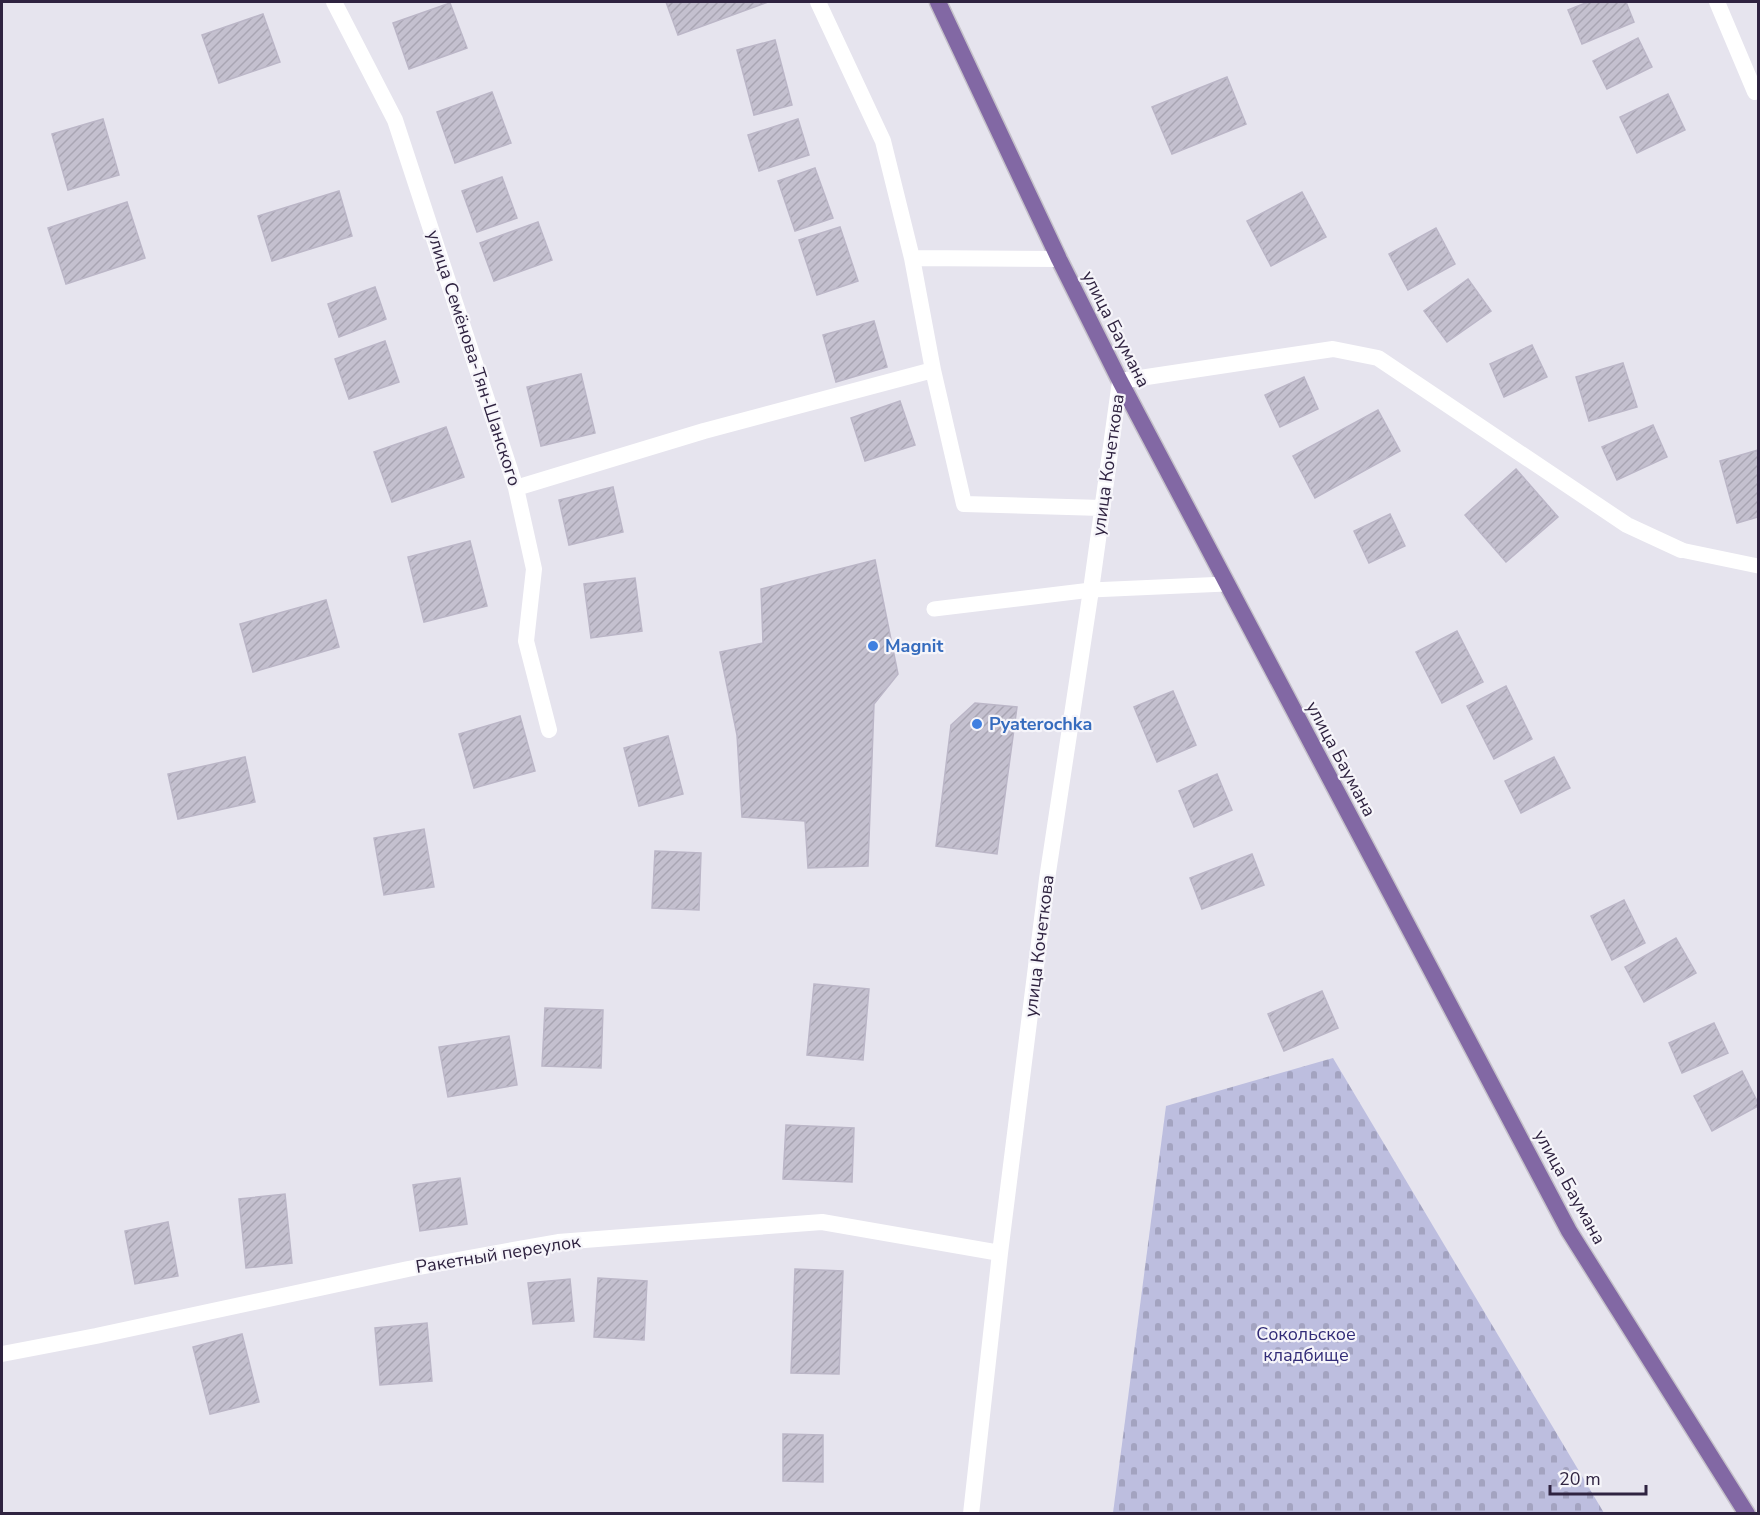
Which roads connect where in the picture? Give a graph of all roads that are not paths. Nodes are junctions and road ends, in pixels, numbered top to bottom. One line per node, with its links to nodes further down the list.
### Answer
1 (334, 2): 10 (street, улица Семёнова-Тян-Шанского)
2 (818, 2): 6 (street)
3 (938, 2): 7 (main road, улица Баумана)
4 (1716, 2): 5 (street)
5 (1755, 92)
6 (912, 258): 7 (street); 8 (street)
7 (1059, 259): 9 (main road, улица Баумана)
8 (933, 370): 10 (street); 11 (street)
9 (1120, 381): 11 (street, улица Кочеткова); 12 (street); 14 (main road, улица Баумана)
10 (516, 488): 17 (street, улица Семёнова-Тян-Шанского)
11 (1102, 508): 15 (street, улица Кочеткова)
12 (1681, 550): 13 (lane)
13 (1758, 566)
14 (1226, 584): 15 (lane); 21 (main road, улица Баумана)
15 (1091, 590): 16 (lane); 18 (street, улица Кочеткова)
16 (934, 609)
17 (549, 730)
18 (1000, 1253): 19 (street, Ракетный переулок); 20 (street, улица Кочеткова)
19 (2, 1354)
20 (971, 1514)
21 (1747, 1514)

